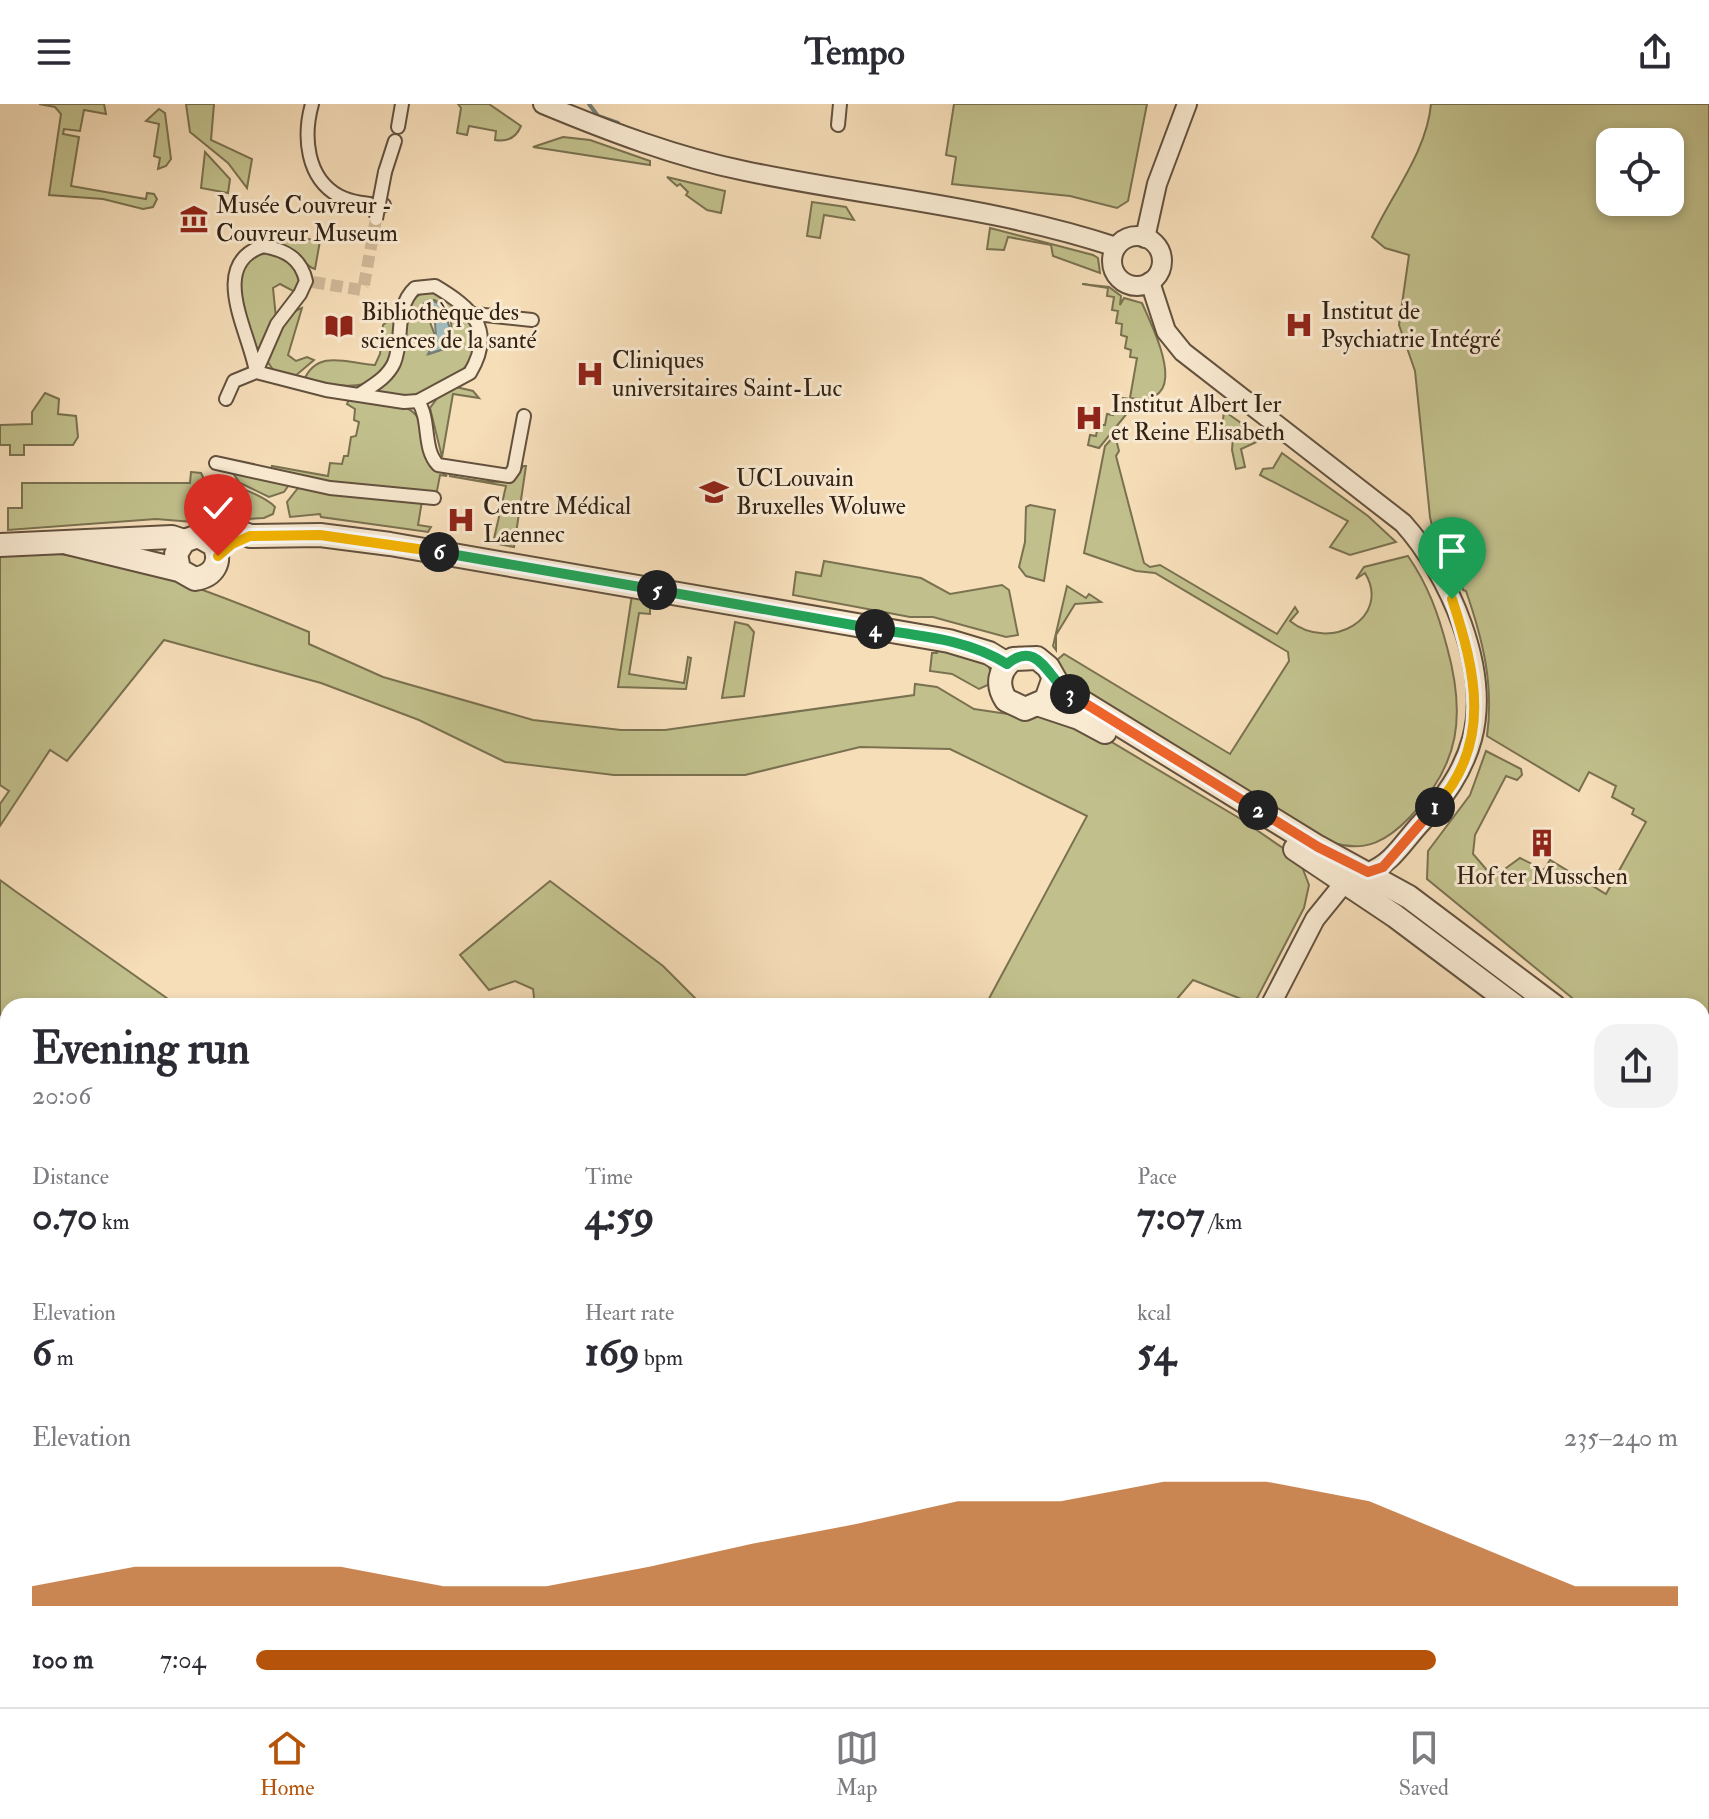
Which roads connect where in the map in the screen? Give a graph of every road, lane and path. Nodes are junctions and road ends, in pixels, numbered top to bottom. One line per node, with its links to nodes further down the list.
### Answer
1 (312, 104): 9 (street)
2 (402, 104): 7 (street)
3 (543, 104): 12 (street)
4 (840, 104): 6 (street)
5 (1187, 104): 11 (street)
6 (838, 125)
7 (398, 127)
8 (395, 141): 10 (street, bridge)
9 (384, 205)
10 (376, 219)
11 (1145, 238): 12 (street); 13 (street)
12 (1116, 247): 13 (street)
13 (1150, 282): 31 (street)
14 (475, 314): 15 (street); 17 (street); 19 (street)
15 (532, 320)
16 (256, 372): 16 (street); 17 (street); 18 (street)
17 (360, 394): 19 (street)
18 (226, 399)
19 (418, 401): 20 (street)
20 (524, 416)
21 (216, 463): 22 (street)
22 (434, 498)
23 (184, 541): 24 (street); 26 (street); 27 (street)
24 (68, 543): 25 (street); 27 (street)
25 (0, 545)
26 (214, 549): 27 (street); 28 (street)
27 (179, 570)
28 (1007, 664): 29 (street); 30 (street)
29 (1053, 680): 30 (street); 31 (street)
30 (1040, 705): 32 (street)
31 (1368, 872): 32 (street); 35 (street)
32 (1345, 882): 33 (street); 34 (street)
33 (1274, 998)
34 (1504, 998)
35 (1543, 998)

